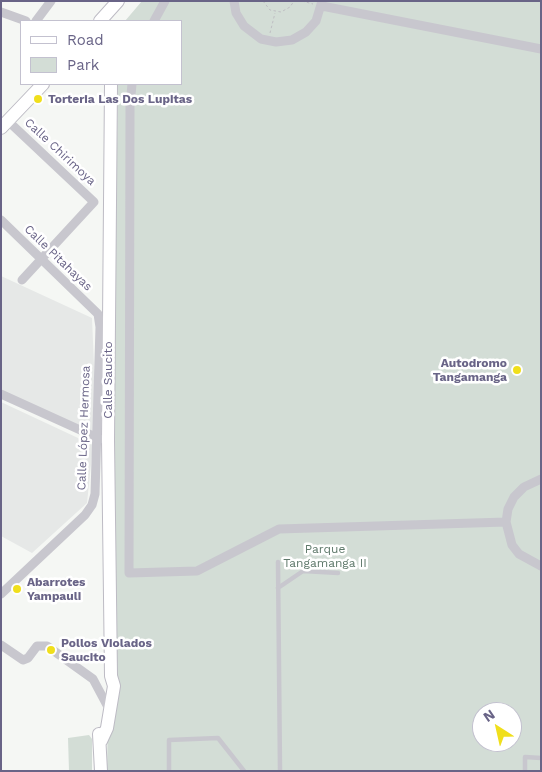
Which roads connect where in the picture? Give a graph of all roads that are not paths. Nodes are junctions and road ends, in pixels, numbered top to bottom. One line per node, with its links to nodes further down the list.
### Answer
1 (51, 1): 8 (street)
2 (164, 1): 11 (street)
3 (234, 1): 5 (street)
4 (116, 4): 9 (street); 10 (street)
5 (322, 4): 12 (street)
6 (1, 12): 7 (street)
7 (23, 20)
8 (37, 20)
9 (101, 20)
10 (111, 20)
11 (154, 20)
12 (541, 49)
13 (42, 85): 16 (street)
14 (111, 85): 22 (street, Calle Saucito)
15 (132, 85): 24 (street)
16 (4, 125): 18 (street, Calle Chirimoya)
17 (1, 220): 18 (street, Calle Pitahayas)
18 (42, 258): 19 (street); 20 (street, Calle Pitahayas)
19 (22, 280)
20 (98, 314): 22 (street, Calle López Hermosa)
21 (1, 394): 22 (street)
22 (103, 440): 29 (street, Calle López Hermosa); 31 (street, Calle Saucito)
23 (541, 479): 24 (street)
24 (506, 522): 26 (street)
25 (278, 562): 28 (lane)
26 (541, 566)
27 (338, 573): 28 (lane)
28 (278, 588): 39 (lane)
29 (1, 594)
30 (1, 645): 32 (street)
31 (111, 676): 32 (street, Calle Saucito); 33 (street, Calle Saucito)
32 (104, 696): 33 (street); 34 (street, Calle Saucito)
33 (109, 710): 34 (street, Calle Saucito)
34 (101, 741): 36 (street, Calle Saucito)
35 (541, 758): 40 (lane)
36 (101, 771)
37 (169, 771): 38 (lane)
38 (244, 771)
39 (280, 771)
40 (525, 771)

